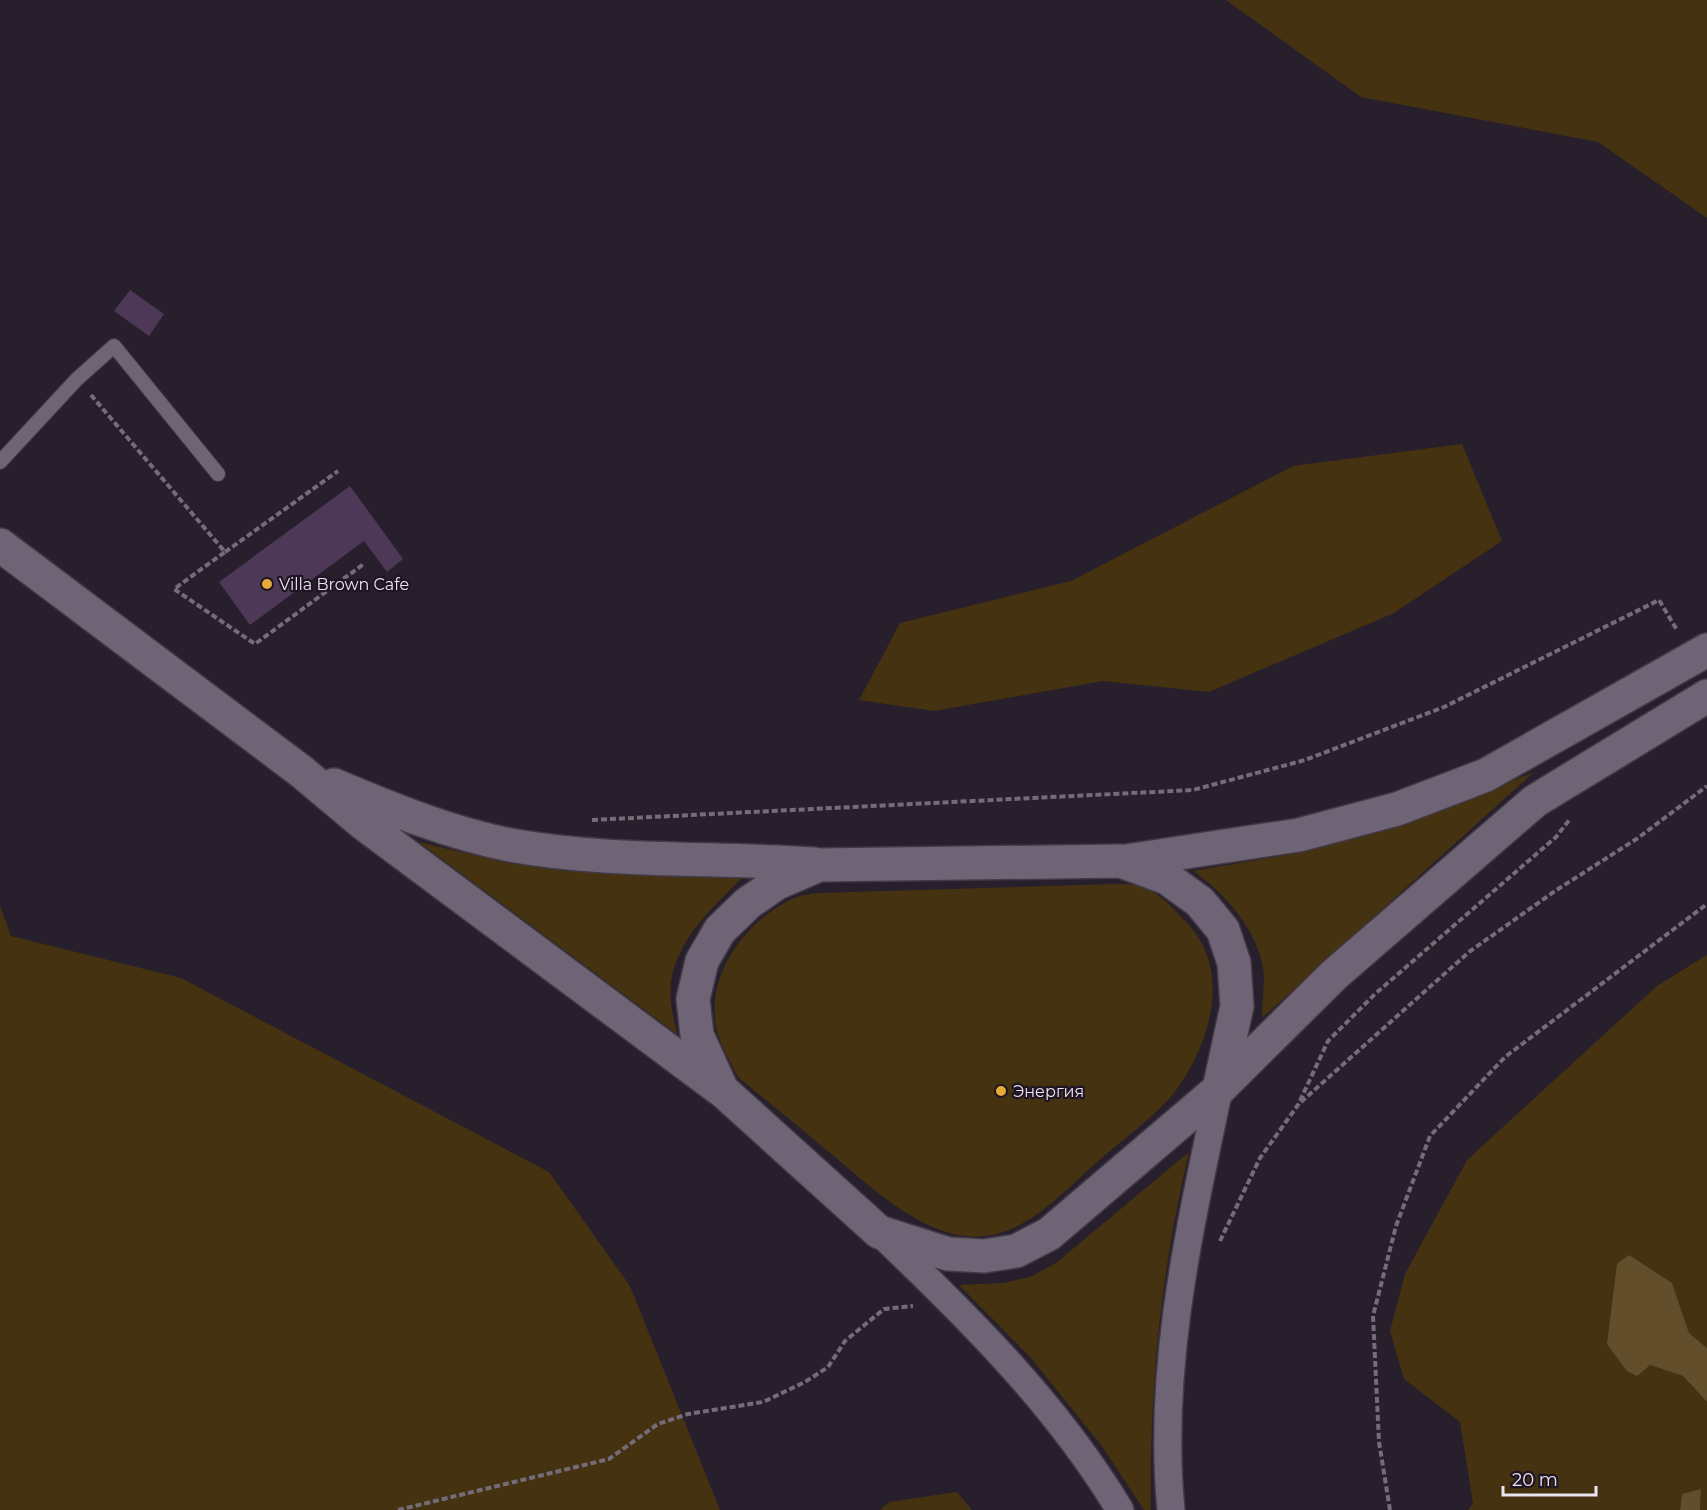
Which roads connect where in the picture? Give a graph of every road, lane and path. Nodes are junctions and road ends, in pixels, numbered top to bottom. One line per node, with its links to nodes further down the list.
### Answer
1 (77, 379): 2 (lane); 4 (lane); 6 (path)
2 (0, 462)
3 (338, 471): 6 (path)
4 (218, 474)
5 (0, 545): 11 (street)
6 (225, 552): 7 (path)
7 (365, 564)
8 (1679, 634): 14 (path)
9 (1707, 650): 15 (street)
10 (1707, 696): 18 (street)
11 (302, 772): 16 (street); 19 (street)
12 (1707, 786): 20 (path)
13 (1576, 812): 20 (path)
14 (585, 821)
15 (1121, 861): 16 (street); 18 (street)
16 (819, 865): 19 (street)
17 (1707, 903): 27 (path)
18 (1219, 1089): 21 (street); 26 (street)
19 (722, 1090): 21 (street)
20 (1298, 1105): 22 (path)
21 (879, 1232): 23 (street)
22 (1218, 1243)
23 (953, 1303): 24 (path); 25 (street)
24 (398, 1510)
25 (1120, 1510)
26 (1171, 1510)
27 (1390, 1510)

